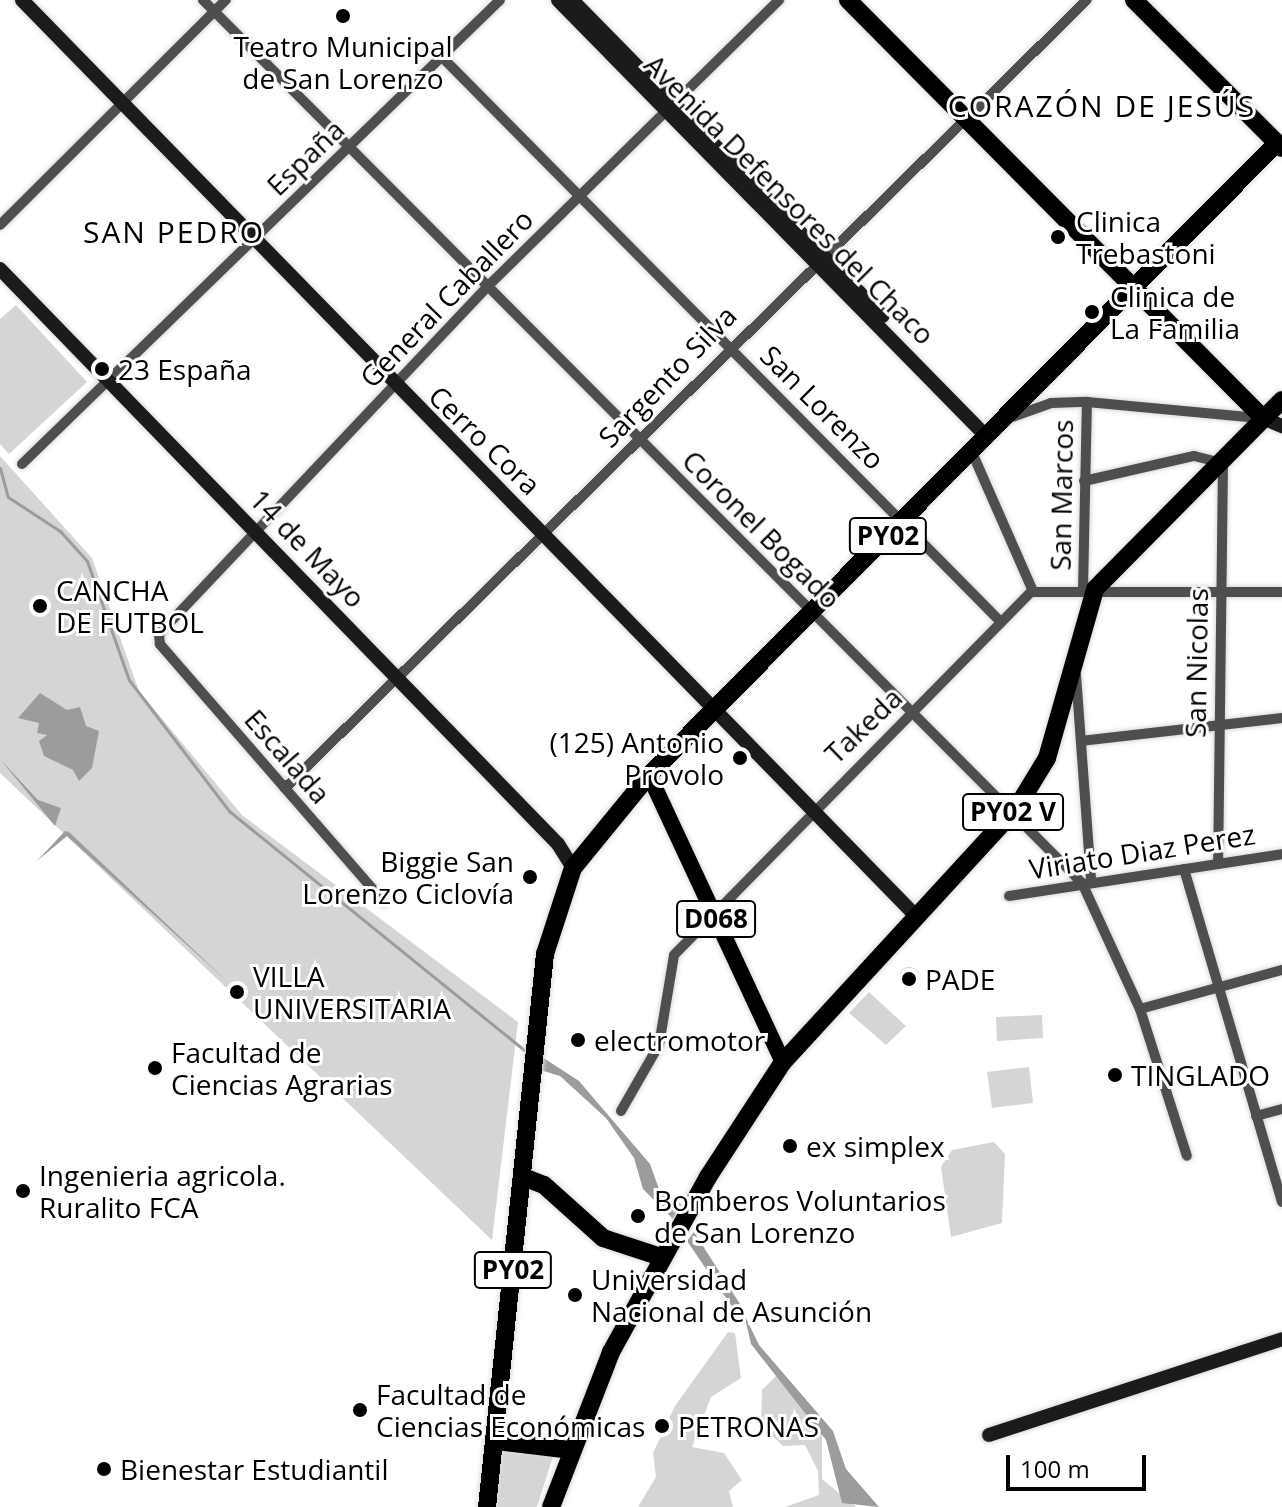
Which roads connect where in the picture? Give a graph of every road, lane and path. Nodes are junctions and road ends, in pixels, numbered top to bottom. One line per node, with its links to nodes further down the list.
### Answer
1 (22, 0): 13 (street, Cerro Cora)
2 (203, 0): 11 (street, Coronel Bogado)
3 (226, 0): 11 (street)
4 (500, 0): 12 (street, España)
5 (558, 0): 14 (street, Avenida Defensores del Chaco)
6 (572, 0): 14 (street, Avenida Defensores del Chaco)
7 (779, 0): 14 (street, General Caballero)
8 (848, 0): 15 (highway)
9 (1087, 0): 15 (street, Sargento Silva)
10 (1134, 0): 16 (highway)
11 (214, 12): 13 (street); 17 (street, Coronel Bogado)
12 (441, 56): 17 (street, España); 18 (street, San Lorenzo)
13 (123, 102): 19 (street); 20 (street, Cerro Cora)
14 (672, 108): 18 (street, General Caballero); 21 (street, Avenida Defensores del Chaco)
15 (964, 120): 21 (street, Sargento Silva); 24 (highway)
16 (1280, 143): 24 (highway, PY02)
17 (349, 147): 20 (street, España); 23 (street, Coronel Bogado)
18 (581, 196): 23 (street, General Caballero); 25 (street, San Lorenzo)
19 (0, 225)
20 (257, 237): 26 (street, España); 27 (street, Cerro Cora)
21 (819, 257): 25 (street, Sargento Silva); 32 (street, Avenida Defensores del Chaco)
22 (0, 269): 26 (street, 14 de Mayo)
23 (486, 288): 27 (street, General Caballero); 33 (street, Coronel Bogado)
24 (1134, 291): 30 (highway); 32 (highway, PY02)
25 (729, 346): 33 (street, Sargento Silva); 38 (street, San Lorenzo)
26 (108, 380): 36 (street, España); 39 (street, 14 de Mayo)
27 (393, 386): 39 (street, General Caballero); 40 (street, Cerro Cora)
28 (1282, 400): 30 (highway, PY02 V)
29 (1087, 402): 30 (street); 32 (street); 37 (street, San Marcos)
30 (1263, 418): 31 (street); 35 (highway, PY02 V)
31 (1282, 426)
32 (991, 429): 34 (highway, PY02)
33 (637, 440): 40 (street, Sargento Silva); 45 (street, Coronel Bogado)
34 (970, 450): 38 (highway, PY02); 42 (street)
35 (1223, 463): 37 (street); 41 (highway, PY02 V); 43 (street, San Nicolas)
36 (22, 464)
37 (1084, 481): 41 (street, San Marcos)
38 (902, 522): 45 (highway, PY02); 46 (street, San Lorenzo)
39 (253, 527): 47 (street, General Caballero); 49 (street, 14 de Mayo)
40 (548, 538): 49 (street, Sargento Silva); 50 (street, Cerro Cora)
41 (1089, 590): 42 (street); 43 (street); 48 (highway, PY02 V)
42 (1033, 591): 46 (street, Takeda)
43 (1221, 592): 44 (street); 53 (street, San Nicolas)
44 (1282, 592)
45 (813, 614): 50 (highway, PY02); 51 (street, Coronel Bogado)
46 (1001, 622): 51 (street, Takeda)
47 (158, 639): 56 (street, Escalada)
48 (1074, 659): 54 (street); 58 (highway, PY02 V)
49 (397, 678): 56 (street, Sargento Silva); 61 (street, 14 de Mayo)
50 (715, 710): 55 (highway, PY02); 57 (street, Cerro Cora)
51 (911, 712): 57 (street, Takeda); 58 (street, Coronel Bogado)
52 (1282, 718): 53 (street)
53 (1218, 726): 54 (street); 60 (street, San Nicolas)
54 (1081, 741): 63 (street)
55 (646, 778): 61 (highway, PY02); 67 (main road, D068)
56 (285, 788): 65 (street, Escalada)
57 (810, 810): 66 (street, Cerro Cora); 67 (street, Takeda)
58 (1010, 815): 63 (street, Coronel Bogado); 66 (highway, PY02 V)
59 (1282, 854): 60 (street, Viriato Diaz Perez)
60 (1218, 864): 62 (street, Viriato Diaz Perez)
61 (573, 868): 76 (highway, PY02)
62 (1184, 869): 63 (street, Viriato Diaz Perez); 69 (street)
63 (1086, 882): 64 (street, Viriato Diaz Perez); 70 (street, Coronel Bogado)
64 (1009, 896)
65 (384, 902)
66 (915, 915): 71 (highway, PY02 V)
67 (710, 917): 71 (main road, D068); 73 (street, Takeda)
68 (1282, 970): 69 (street)
69 (1218, 988): 70 (street); 74 (street)
70 (1140, 1009): 75 (street, Coronel Bogado)
71 (783, 1062): 78 (highway, PY02 V)
72 (1282, 1109): 74 (street)
73 (621, 1111)
74 (1256, 1116): 77 (street)
75 (1187, 1156)
76 (523, 1177): 78 (highway); 81 (highway, PY02)
77 (1282, 1202)
78 (662, 1256): 82 (highway)
79 (1282, 1339): 80 (street)
80 (989, 1435)
81 (495, 1441): 82 (highway); 83 (highway, PY02)
82 (571, 1450): 84 (highway)
83 (487, 1507)
84 (551, 1507)

